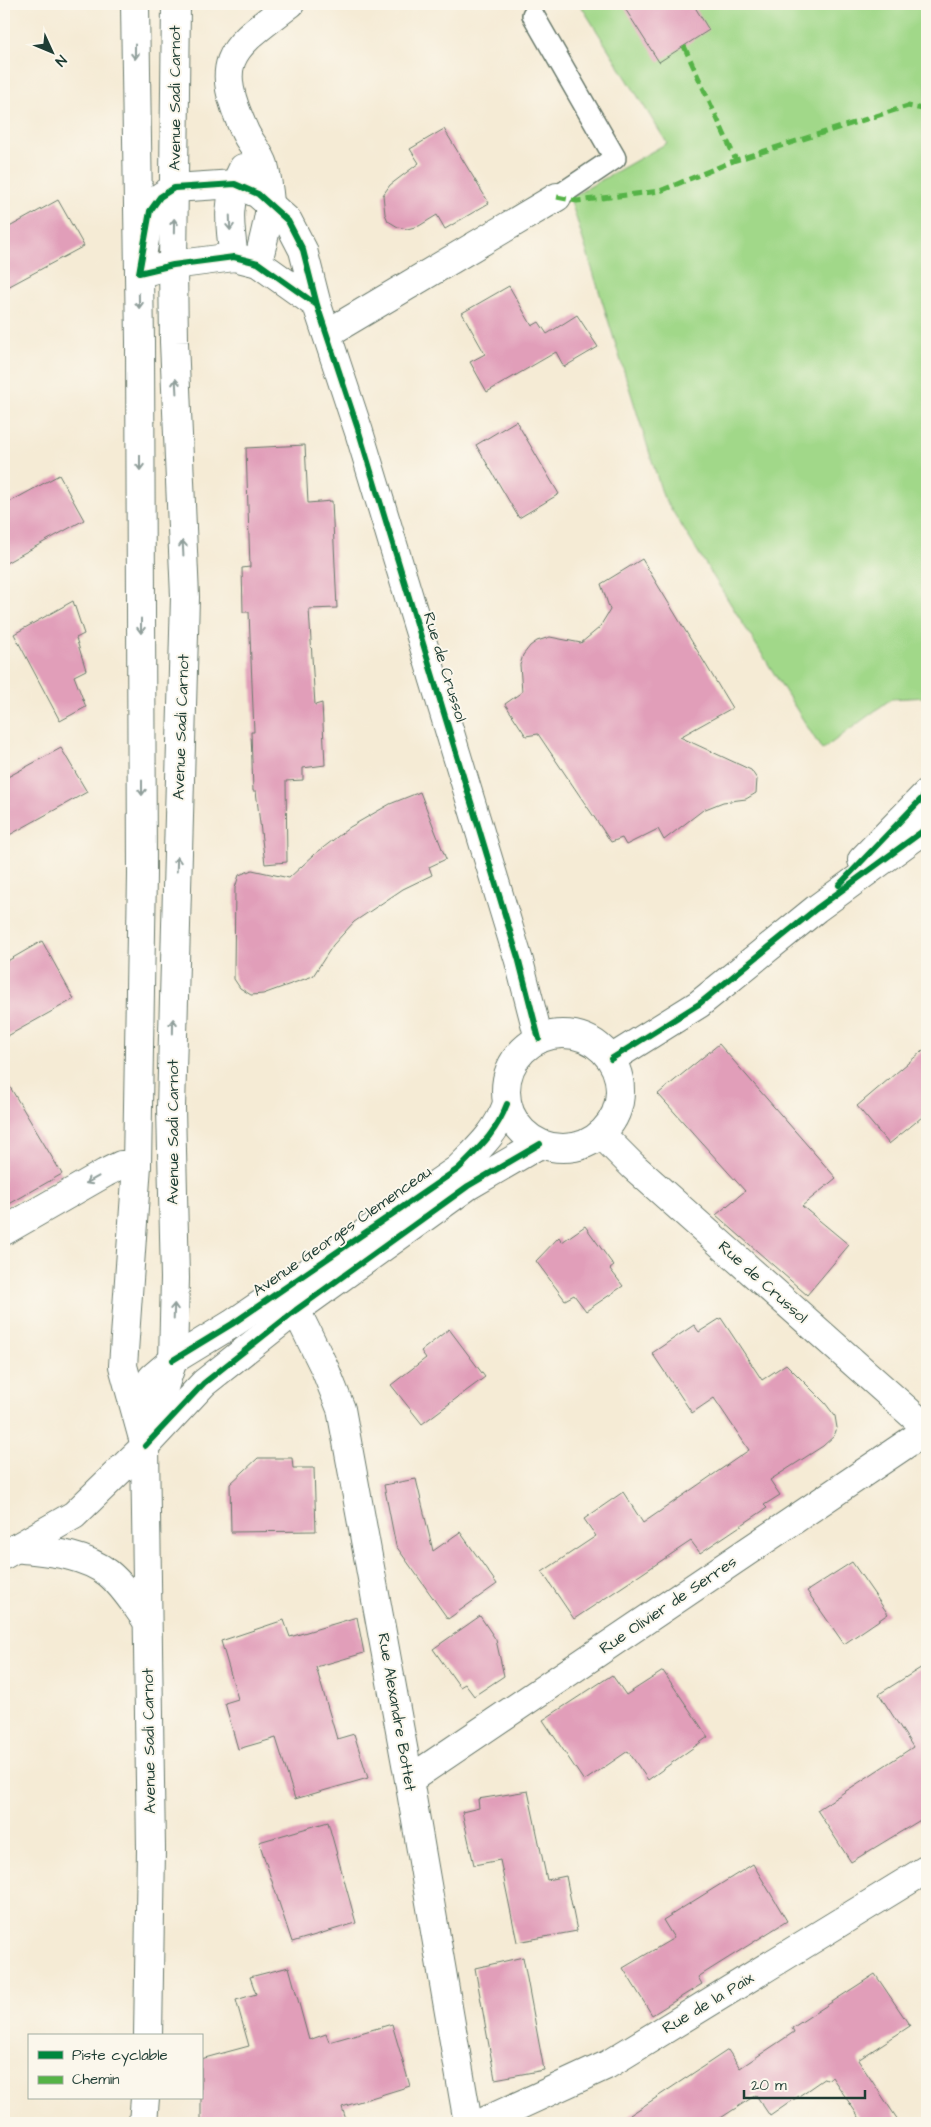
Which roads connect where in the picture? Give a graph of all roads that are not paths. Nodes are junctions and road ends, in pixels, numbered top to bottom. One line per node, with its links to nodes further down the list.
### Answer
1 (135, 4): 6 (street, Avenue Sadi Carnot, one-way to 6)
2 (176, 4): 8 (street, Avenue Sadi Carnot)
3 (290, 4): 5 (street)
4 (533, 15): 9 (lane)
5 (250, 143): 7 (street); 10 (street)
6 (137, 182): 11 (street); 14 (street, Avenue Sadi Carnot)
7 (235, 184): 8 (street, Rue de Crussol); 10 (street, Rue de Crussol); 12 (street, one-way to 12)
8 (174, 188): 11 (street); 13 (street, Avenue Sadi Carnot, one-way to 8)
9 (557, 197): 16 (street)
10 (270, 204): 12 (street); 15 (street, Rue de Crussol)
11 (145, 238): 13 (street); 14 (street)
12 (246, 260): 13 (street); 15 (street)
13 (173, 265): 14 (street); 28 (street, Avenue Sadi Carnot, one-way to 13)
14 (139, 273): 25 (street, Avenue Sadi Carnot, one-way to 25)
15 (317, 305): 16 (street, Rue de Crussol)
16 (328, 333): 20 (street, Rue de Crussol)
17 (927, 793): 19 (street)
18 (927, 828): 19 (street)
19 (816, 908): 21 (street)
20 (539, 1039): 21 (street); 22 (street)
21 (611, 1059): 23 (street)
22 (507, 1104): 24 (street); 28 (street, Avenue Georges Clemenceau)
23 (601, 1134): 24 (street); 29 (street, Rue de Crussol)
24 (540, 1144): 27 (street)
25 (137, 1165): 26 (street, one-way to 26); 30 (street, Avenue Sadi Carnot)
26 (4, 1231)
27 (296, 1310): 30 (street); 33 (street, Rue Alexandre Bottet)
28 (173, 1360): 30 (street, Avenue Sadi Carnot)
29 (927, 1429): 33 (street, Rue Olivier de Serres)
30 (145, 1446): 31 (street); 32 (street, Avenue Sadi Carnot)
31 (10, 1552): 32 (street)
32 (147, 1621): 35 (street, Avenue Sadi Carnot)
33 (409, 1780): 38 (street, Rue Alexandre Bottet)
34 (927, 1869): 39 (street, Rue de la Paix)
35 (148, 2034)
36 (145, 2100): 37 (street)
37 (144, 2123)
38 (468, 2123)
39 (481, 2123)

